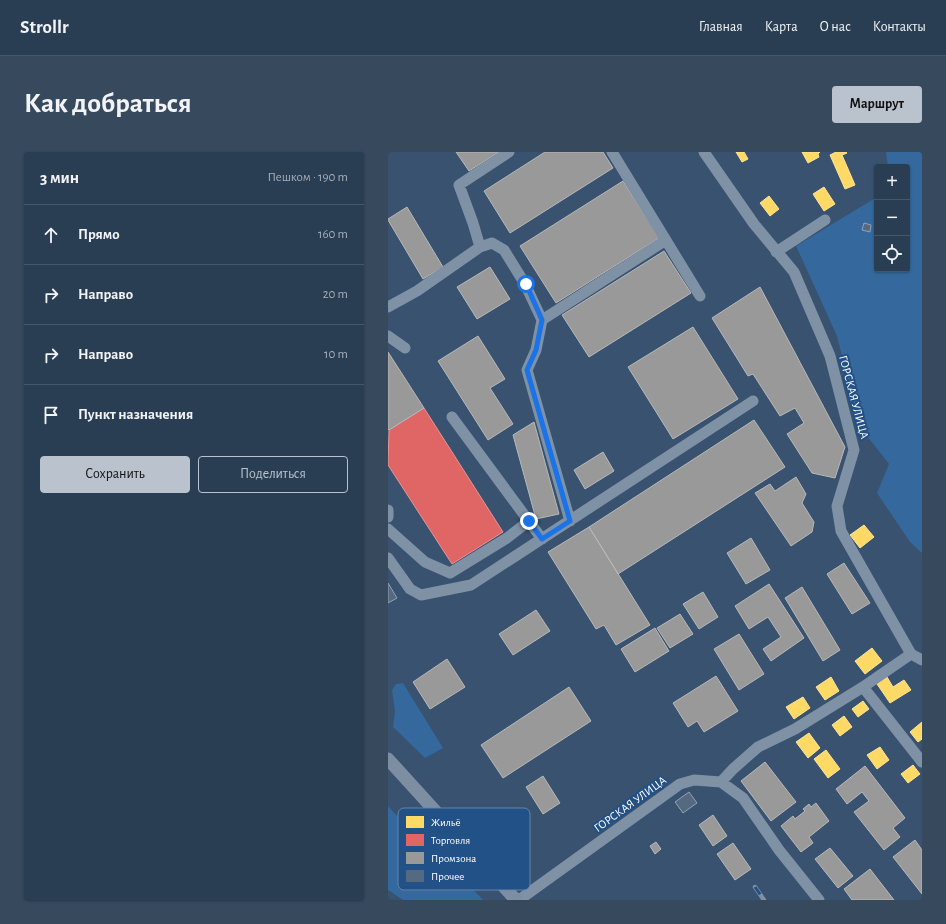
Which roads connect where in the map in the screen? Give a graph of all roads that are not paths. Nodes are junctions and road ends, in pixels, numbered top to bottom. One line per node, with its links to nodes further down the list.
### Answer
1 (509, 152): 6 (street)
2 (612, 152): 5 (street)
3 (704, 152): 7 (street, ГОРСКАЯ УЛИЦА)
4 (825, 220): 7 (street)
5 (666, 240): 8 (street); 10 (street)
6 (480, 247): 9 (street); 10 (street)
7 (776, 252): 22 (street, ГОРСКАЯ УЛИЦА)
8 (700, 296)
9 (388, 307)
10 (542, 320): 18 (street)
11 (388, 336): 12 (street)
12 (405, 348)
13 (753, 400): 18 (street)
14 (452, 417): 17 (street)
15 (388, 510): 16 (street)
16 (388, 517)
17 (529, 521): 19 (street); 20 (street)
18 (570, 521): 20 (street)
19 (388, 529)
20 (542, 539): 21 (street)
21 (388, 558)
22 (911, 654): 23 (street); 24 (street)
23 (922, 660)
24 (862, 687): 26 (street); 27 (street)
25 (388, 760): 28 (main road)
26 (922, 762)
27 (721, 782): 31 (street, ГОРСКАЯ УЛИЦА); 32 (street)
28 (432, 808)
29 (507, 890): 30 (main road)
30 (516, 900)
31 (519, 900)
32 (819, 900)

